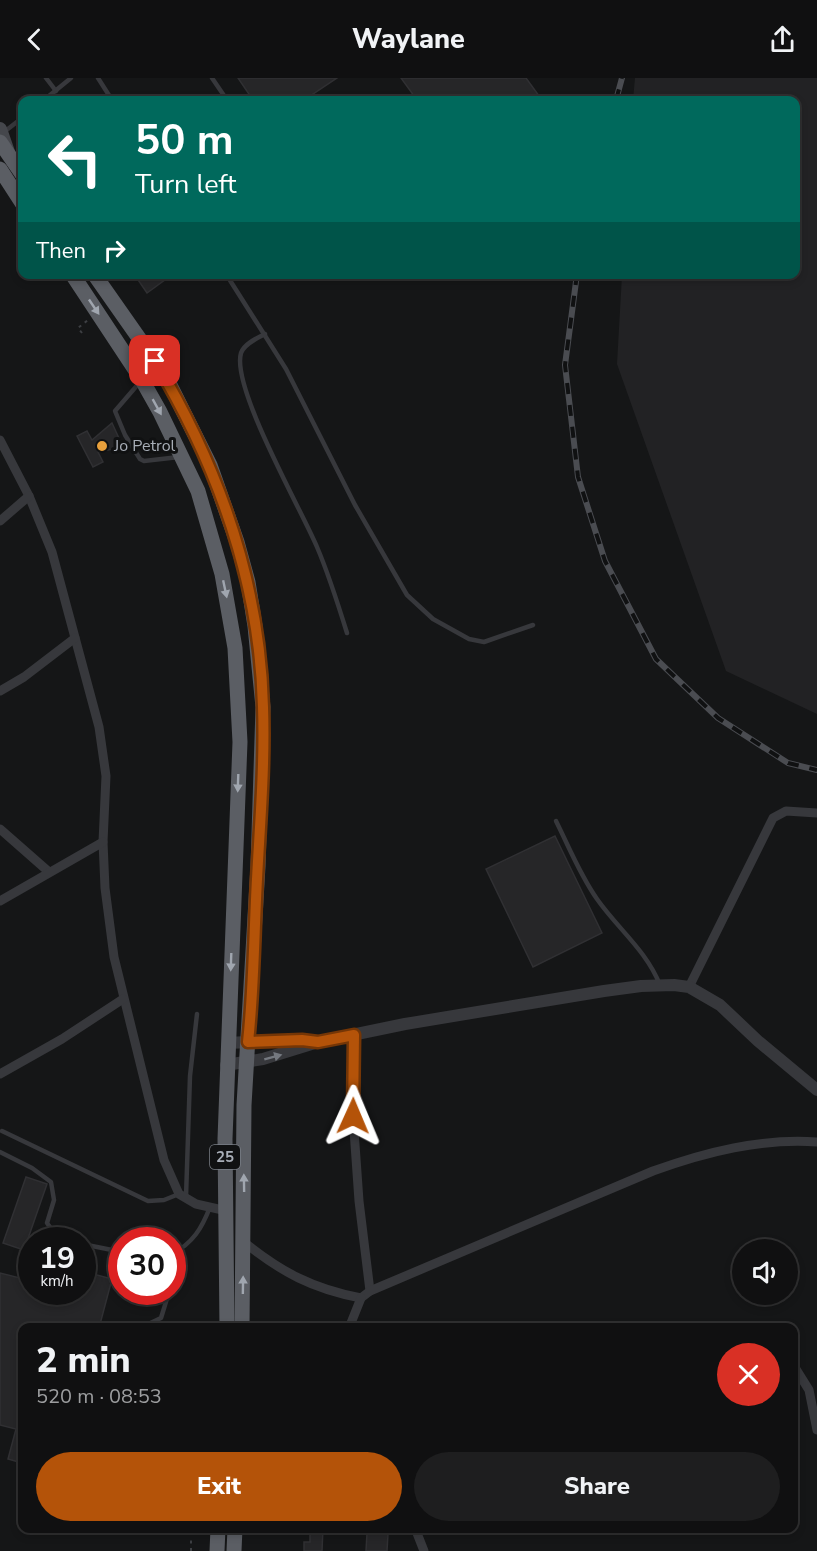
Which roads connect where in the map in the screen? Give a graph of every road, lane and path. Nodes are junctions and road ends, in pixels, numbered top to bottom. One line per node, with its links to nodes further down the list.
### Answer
1 (46, 78): 5 (lane)
2 (71, 78): 5 (lane)
3 (98, 78): 7 (lane)
4 (212, 78): 8 (lane)
5 (56, 91): 6 (lane)
6 (49, 96)
7 (109, 96)
8 (224, 96)
9 (18, 123): 10 (lane)
10 (3, 140): 11 (highway)
11 (18, 167)
12 (0, 169): 13 (highway)
13 (18, 197)
14 (75, 279): 20 (highway, 25, one-way to 20)
15 (98, 279): 40 (highway, 25)
16 (229, 279): 19 (lane)
17 (78, 327): 18 (path)
18 (82, 333)
19 (265, 334): 25 (lane); 26 (lane)
20 (142, 380): 22 (highway, 25, one-way to 22); 22 (lane)
21 (1, 446): 23 (street)
22 (182, 456): 42 (highway, 25, one-way to 42)
23 (28, 496): 24 (street); 27 (street)
24 (0, 521)
25 (533, 626)
26 (347, 633)
27 (75, 638): 28 (street); 32 (street)
28 (0, 691)
29 (817, 813): 36 (street)
30 (556, 821): 35 (lane)
31 (0, 829): 33 (street)
32 (103, 842): 33 (street); 37 (street)
33 (49, 872): 34 (street)
34 (0, 901)
35 (660, 985): 36 (street); 39 (street)
36 (689, 987): 46 (street)
37 (123, 999): 45 (street); 50 (street)
38 (197, 1014): 50 (lane)
39 (354, 1035): 41 (street); 56 (street)
40 (248, 1042): 41 (street); 42 (street); 43 (highway, 25)
41 (318, 1042): 43 (street, one-way to 41)
42 (228, 1043): 44 (highway, 25)
43 (246, 1062): 44 (street); 54 (highway, 25, one-way to 43)
44 (226, 1065): 52 (highway, 25)
45 (0, 1074)
46 (817, 1090)
47 (2, 1131): 50 (lane)
48 (817, 1142): 56 (street)
49 (0, 1152): 53 (lane)
50 (182, 1197): 51 (street)
51 (210, 1207): 52 (street); 55 (lane)
52 (227, 1211): 60 (highway, 25)
53 (50, 1227)
54 (244, 1242): 57 (street); 61 (highway, 25, one-way to 54)
55 (186, 1245)
56 (370, 1291): 57 (street)
57 (361, 1298): 62 (street)
58 (166, 1305): 59 (lane)
59 (150, 1323)
60 (227, 1323)
61 (242, 1323)
62 (351, 1323)
63 (798, 1372): 64 (street)
64 (817, 1430)
65 (235, 1533): 69 (highway)
66 (417, 1533): 70 (street)
67 (191, 1540): 68 (path)
68 (191, 1551)
69 (234, 1551)
70 (424, 1551)

